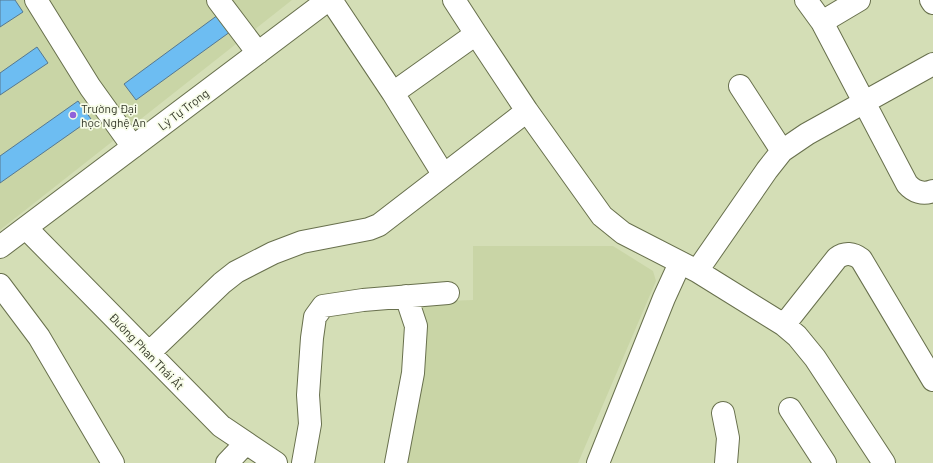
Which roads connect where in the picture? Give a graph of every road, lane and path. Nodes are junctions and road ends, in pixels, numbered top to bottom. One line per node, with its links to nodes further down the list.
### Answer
1 (36, 0): 17 (street)
2 (218, 0): 11 (street)
3 (330, 0): 11 (street, Lý Tự Trọng); 14 (street)
4 (454, 0): 10 (street)
5 (806, 0): 9 (street)
6 (859, 0): 9 (street)
7 (931, 0): 8 (street)
8 (933, 3)
9 (822, 22): 15 (street)
10 (476, 34): 14 (street); 16 (street)
11 (258, 53): 17 (street, Lý Tự Trọng)
12 (933, 64): 15 (street)
13 (740, 86): 18 (street)
14 (393, 93): 19 (street)
15 (864, 103): 18 (street); 20 (street)
16 (527, 111): 19 (street); 23 (street)
17 (133, 147): 21 (street, Lý Tự Trọng)
18 (782, 151): 23 (street)
19 (444, 174): 28 (street)
20 (933, 191)
21 (26, 228): 22 (street, Lý Tự Trọng); 28 (street, Đường Phan Thái Ất)
22 (0, 247)
23 (689, 267): 27 (street); 38 (street)
24 (0, 285): 33 (street)
25 (448, 293): 26 (street)
26 (406, 296): 36 (street); 37 (street)
27 (784, 325): 29 (street); 41 (street)
28 (149, 353): 32 (street, Đường Phan Thái Ất)
29 (933, 380)
30 (790, 409): 40 (street)
31 (723, 413): 39 (street)
32 (246, 443): 34 (street); 35 (street, Đường Phan Thái Ất)
33 (113, 463)
34 (227, 463)
35 (276, 463)
36 (303, 463)
37 (396, 463)
38 (598, 463)
39 (726, 463)
40 (825, 463)
41 (884, 463)

